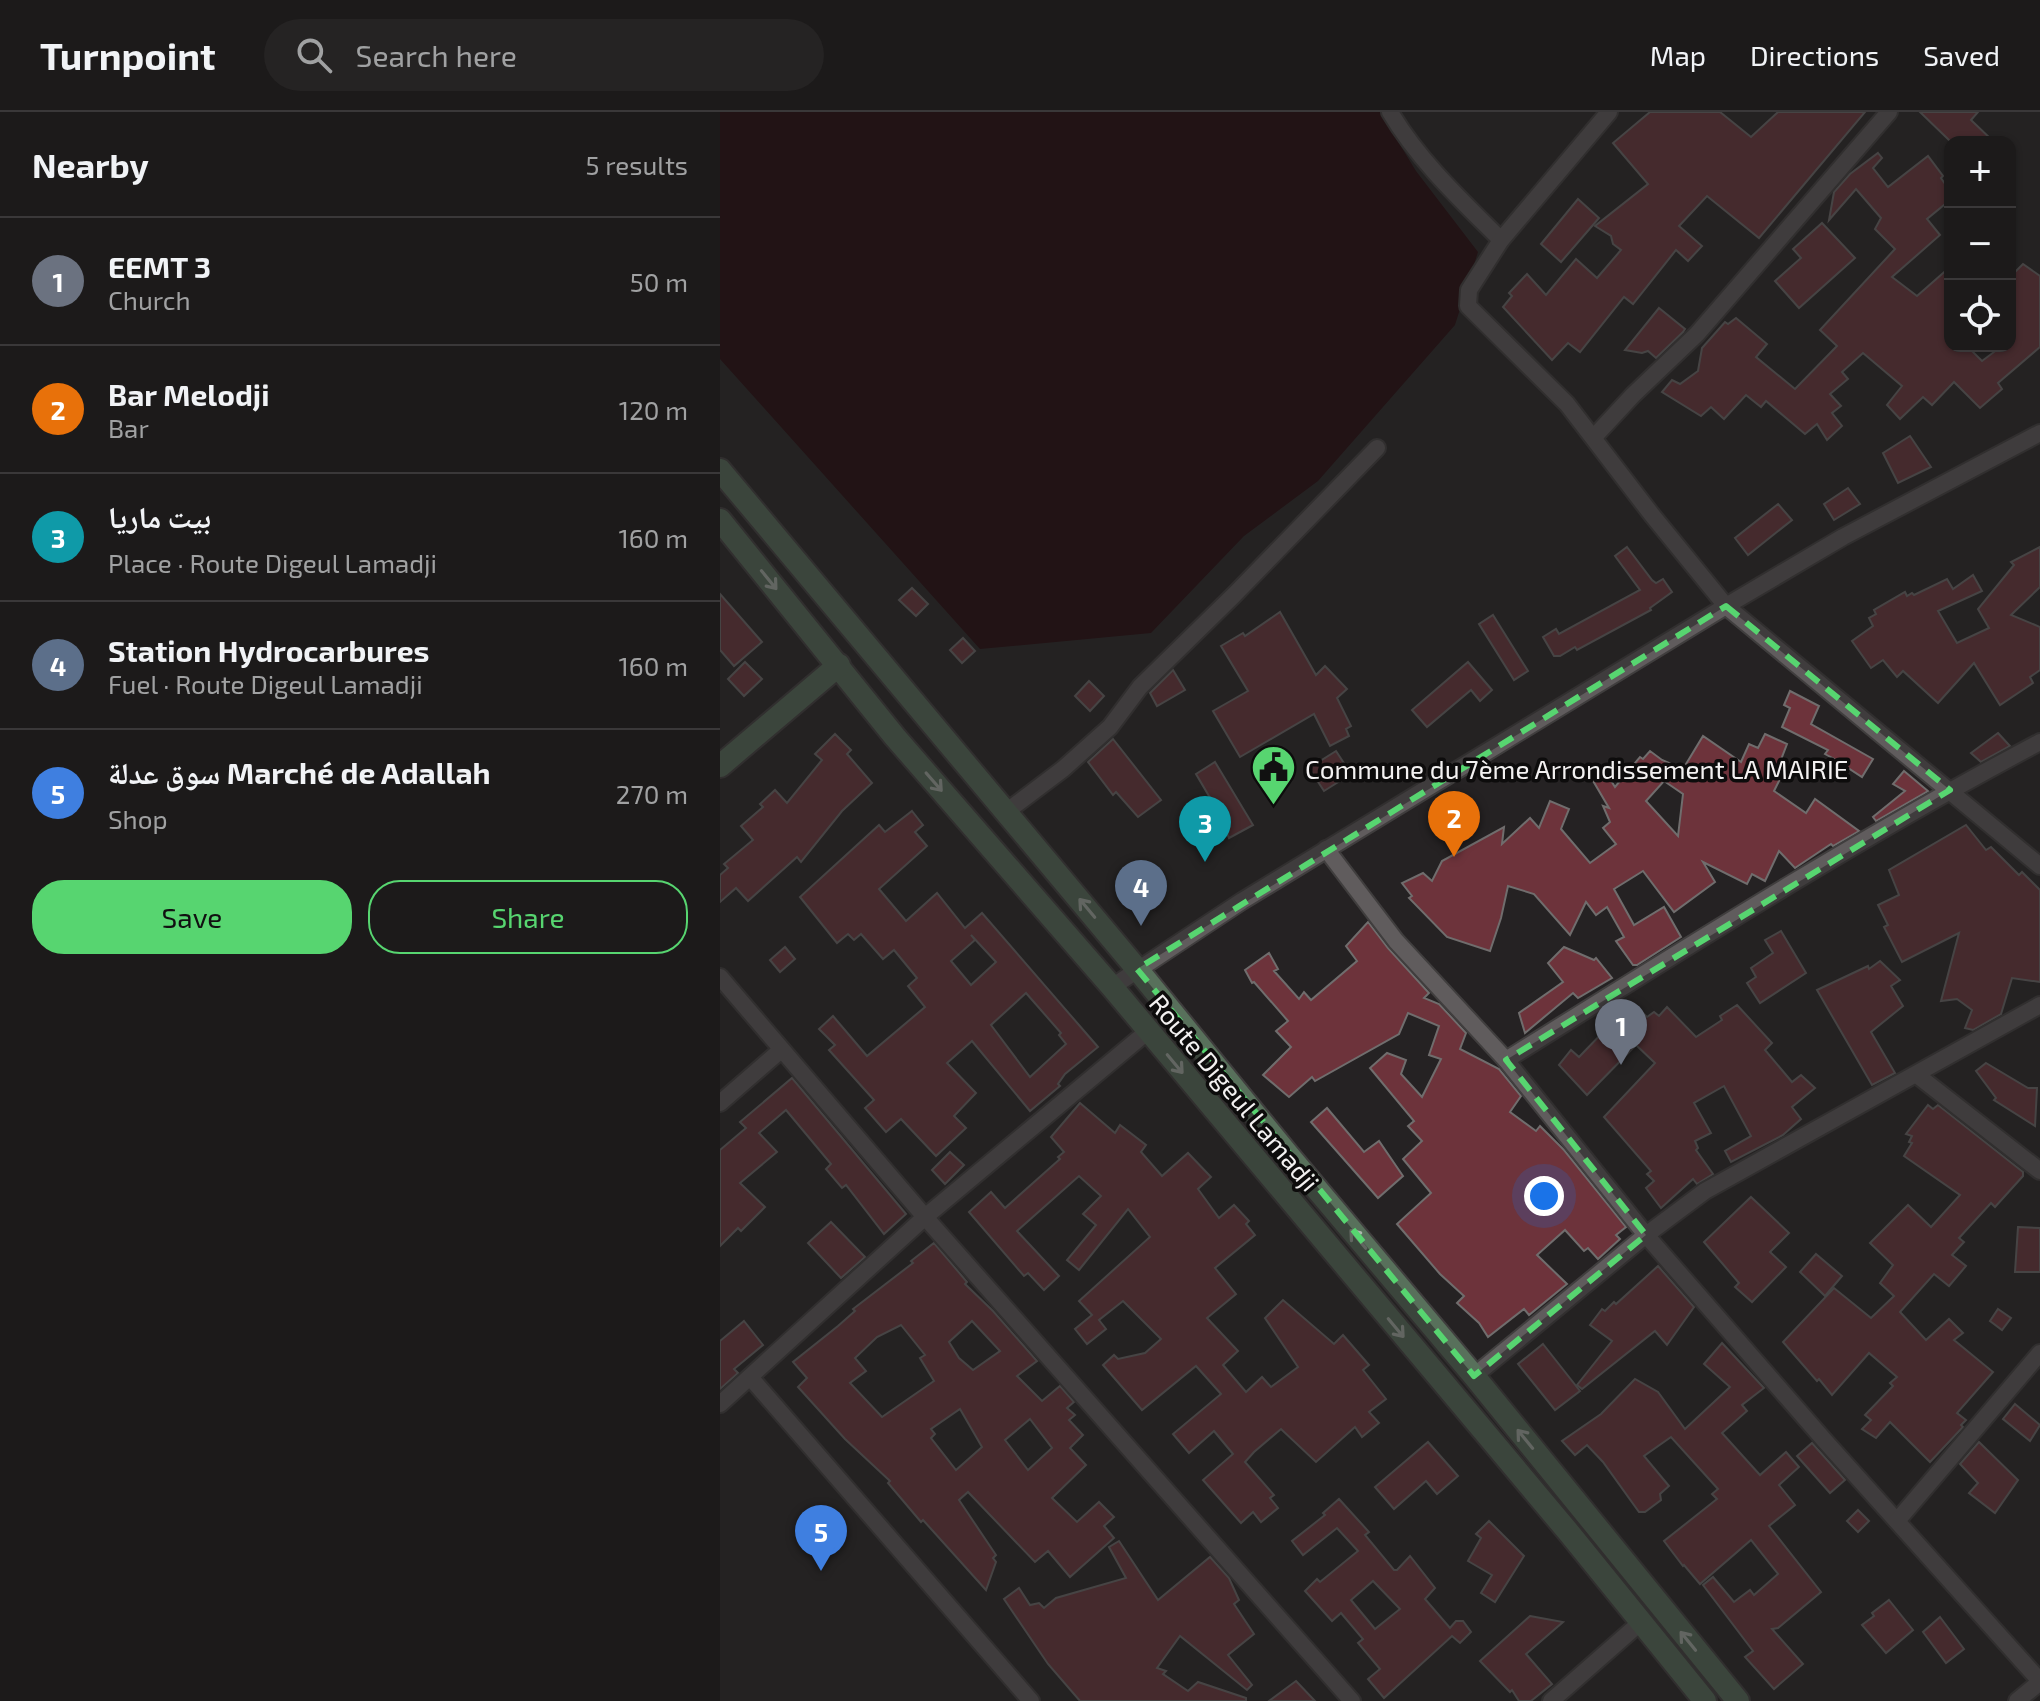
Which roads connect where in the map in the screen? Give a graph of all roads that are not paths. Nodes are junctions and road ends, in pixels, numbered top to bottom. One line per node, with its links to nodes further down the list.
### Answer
1 (1390, 112): 4 (street)
2 (1609, 112): 4 (street)
3 (1889, 112): 6 (street)
4 (1501, 240): 6 (street)
5 (2040, 433): 10 (street)
6 (1594, 437): 10 (street)
7 (1377, 448): 15 (street)
8 (720, 470): 15 (main road)
9 (720, 520): 11 (main road, Route Digeul Lamadji, one-way to 11)
10 (1726, 606): 14 (street); 16 (street)
11 (839, 665): 13 (main road); 20 (main road, Route Digeul Lamadji, one-way to 20)
12 (2040, 742): 14 (street)
13 (720, 766)
14 (1950, 790): 17 (street); 24 (street)
15 (1006, 812): 18 (main road, one-way to 15)
16 (1326, 849): 18 (street); 24 (street)
17 (2040, 866)
18 (1137, 969): 20 (street); 31 (main road, one-way to 18)
19 (720, 977): 23 (street)
20 (1112, 987): 22 (main road, Route Digeul Lamadji)
21 (2040, 1005): 25 (street)
22 (1148, 1031): 28 (street); 35 (main road, Route Digeul Lamadji, one-way to 35)
23 (781, 1050): 26 (street); 28 (street)
24 (1506, 1060): 29 (street)
25 (1917, 1075): 27 (street); 29 (street)
26 (720, 1103)
27 (2040, 1171)
28 (925, 1217): 32 (street); 38 (street)
29 (1646, 1235): 31 (street); 34 (street)
30 (2040, 1353): 34 (street)
31 (1474, 1376): 41 (main road, one-way to 31)
32 (750, 1377): 33 (street); 37 (street)
33 (720, 1404)
34 (1897, 1521): 36 (street)
35 (1641, 1622): 39 (street); 40 (main road, Route Digeul Lamadji)
36 (2040, 1682): 42 (street)
37 (1031, 1701)
38 (1352, 1701)
39 (1551, 1701)
40 (1705, 1701)
41 (1738, 1701)
42 (2017, 1701)

